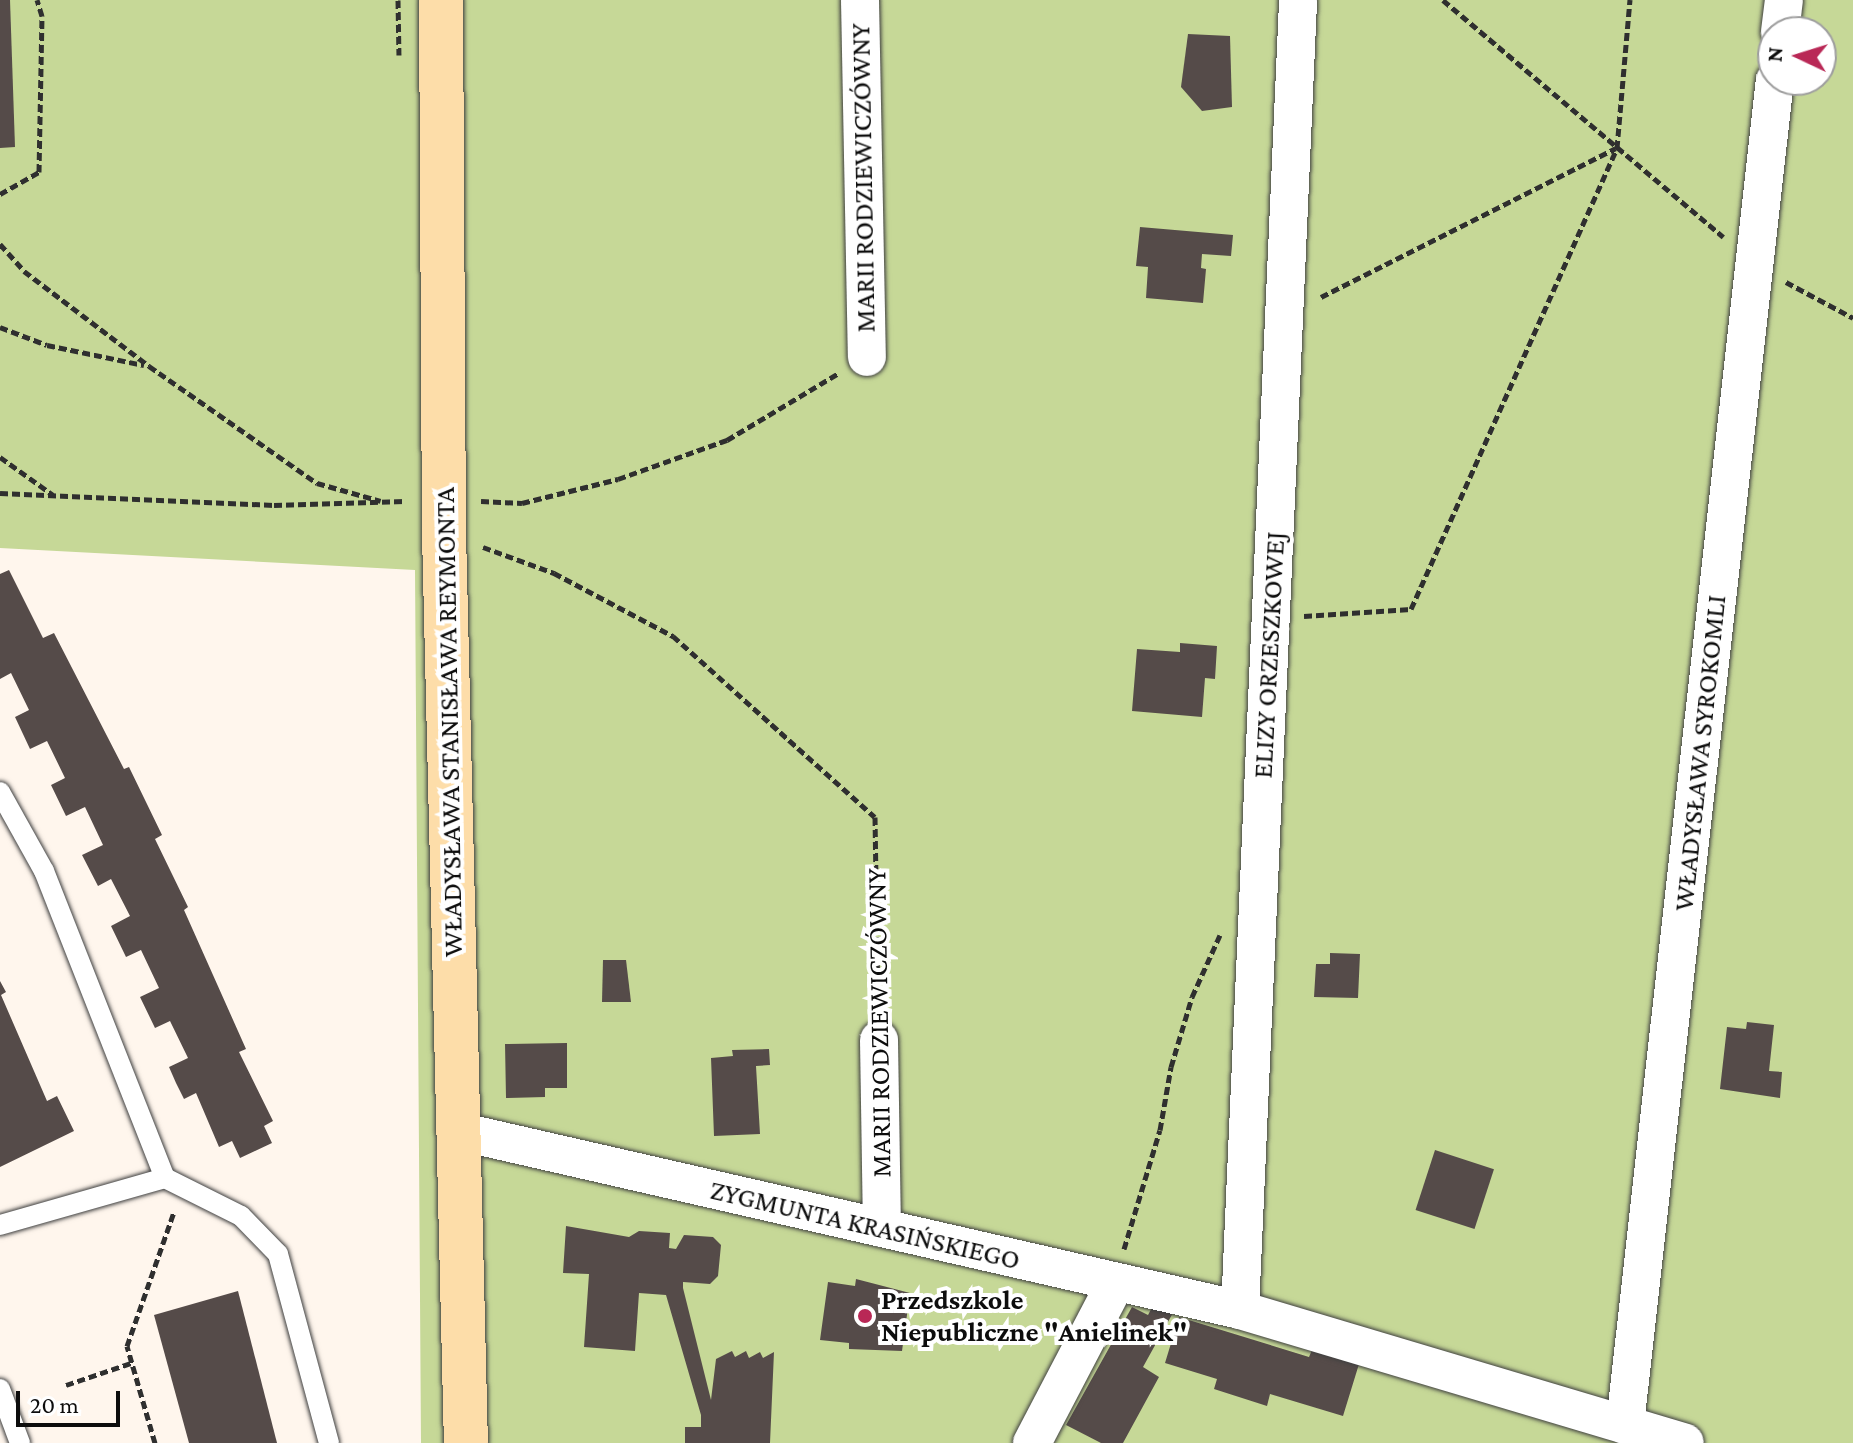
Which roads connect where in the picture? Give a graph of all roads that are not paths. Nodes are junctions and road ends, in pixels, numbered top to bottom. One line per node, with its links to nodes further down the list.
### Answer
1 (441, 0): 8 (street, WŁADYSŁAWA STANISŁAWA REYMONTA)
2 (860, 0): 5 (street, MARII RODZIEWICZÓWNY)
3 (1298, 0): 13 (street, ELIZY ORZESZKOWEJ)
4 (1773, 96): 15 (street, WŁADYSŁAWA SYROKOMLI)
5 (867, 357)
6 (0, 792): 9 (lane)
7 (879, 1040): 11 (street, MARII RODZIEWICZÓWNY)
8 (458, 1131): 11 (street, ZYGMUNTA KRASIŃSKIEGO); 18 (street, WŁADYSŁAWA STANISŁAWA REYMONTA)
9 (174, 1182): 10 (lane); 17 (lane)
10 (0, 1225)
11 (882, 1228): 12 (street, ZYGMUNTA KRASIŃSKIEGO)
12 (1115, 1284): 13 (street, ZYGMUNTA KRASIŃSKIEGO); 19 (street)
13 (1240, 1310): 15 (street, ZYGMUNTA KRASIŃSKIEGO)
14 (0, 1389): 16 (lane)
15 (1625, 1425): 20 (street, ZYGMUNTA KRASIŃSKIEGO)
16 (20, 1443)
17 (329, 1443)
18 (466, 1443)
19 (1032, 1443)
20 (1685, 1443)

